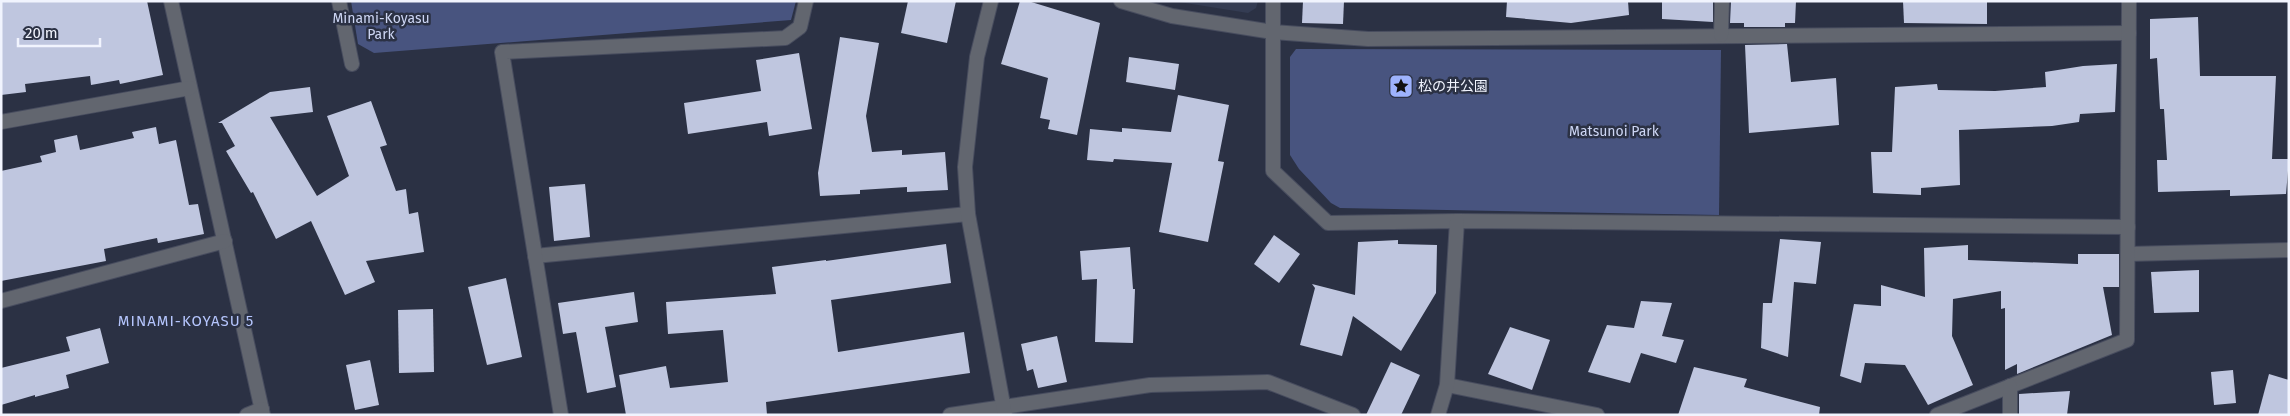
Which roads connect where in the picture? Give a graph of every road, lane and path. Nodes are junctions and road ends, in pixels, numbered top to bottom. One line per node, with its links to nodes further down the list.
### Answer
1 (171, 1): 13 (street)
2 (339, 1): 12 (street)
3 (806, 1): 21 (street)
4 (991, 1): 15 (street)
5 (1121, 1): 9 (street)
6 (1273, 1): 9 (street)
7 (1722, 1): 11 (street)
8 (2129, 1): 10 (street)
9 (1273, 32): 11 (street); 16 (street)
10 (2129, 33): 11 (street); 17 (street)
11 (1722, 35)
12 (352, 64)
13 (190, 88): 14 (street); 18 (street)
14 (1, 122)
15 (968, 214): 21 (street); 25 (street)
16 (1457, 221): 17 (street); 23 (street)
17 (2128, 227): 20 (street)
18 (224, 241): 22 (street); 26 (street)
19 (2289, 250): 20 (street)
20 (2128, 254): 24 (street)
21 (535, 256): 28 (street)
22 (1, 301)
23 (1447, 385): 31 (street); 32 (street)
24 (2010, 386): 33 (street); 34 (street)
25 (1004, 411): 29 (street); 30 (street)
26 (263, 412): 27 (street)
27 (247, 415)
28 (561, 415)
29 (950, 415)
30 (1353, 415)
31 (1438, 415)
32 (1597, 415)
33 (1938, 415)
34 (2010, 415)

